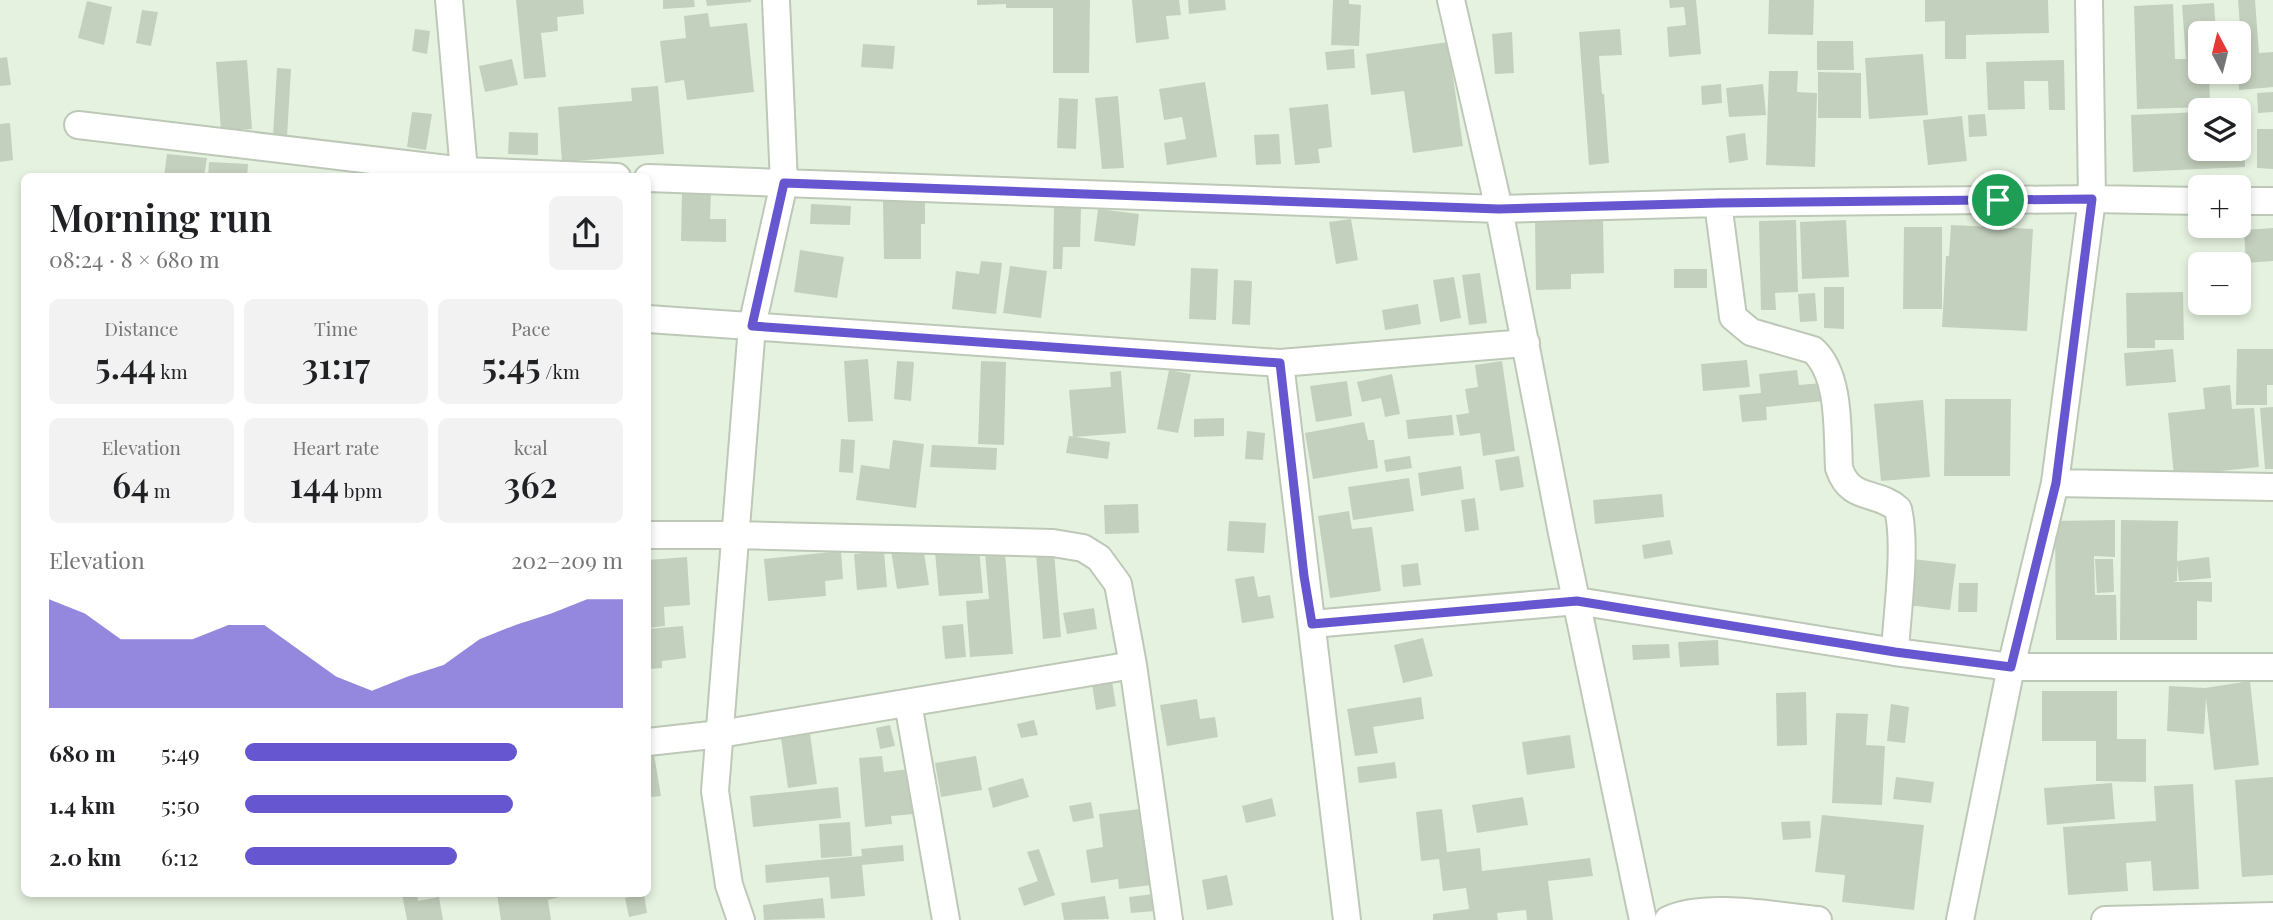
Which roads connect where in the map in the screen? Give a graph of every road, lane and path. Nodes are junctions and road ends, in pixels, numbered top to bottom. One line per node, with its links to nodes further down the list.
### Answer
1 (449, 0): 6 (street)
2 (776, 0): 9 (street)
3 (1451, 0): 15 (street)
4 (2089, 0): 10 (street)
5 (78, 125): 6 (street)
6 (464, 171): 7 (street)
7 (515, 173)
8 (651, 178): 9 (street)
9 (784, 183): 15 (street); 17 (street)
10 (2092, 199): 11 (street); 14 (street); 20 (street)
11 (2188, 201)
12 (2251, 201): 13 (street)
13 (2273, 201)
14 (1718, 203): 15 (street); 26 (street)
15 (1499, 209): 18 (street)
16 (651, 320): 17 (street)
17 (752, 326): 19 (street); 23 (street)
18 (1526, 343): 19 (street); 24 (street)
19 (1280, 363): 25 (street)
20 (2056, 483): 21 (street); 28 (street)
21 (2273, 487)
22 (651, 535): 23 (street)
23 (736, 535): 27 (street); 31 (street)
24 (1577, 601): 25 (street); 26 (street); 39 (street)
25 (1312, 624): 38 (street)
26 (1895, 652): 28 (street)
27 (1133, 665): 30 (street); 37 (street)
28 (2011, 667): 29 (street); 42 (street)
29 (2273, 667)
30 (908, 703): 31 (street); 36 (street)
31 (720, 734): 32 (street); 34 (street)
32 (651, 742)
33 (2273, 916): 35 (street)
34 (734, 919)
35 (2121, 919)
36 (946, 920)
37 (1169, 920)
38 (1346, 920)
39 (1643, 920)
40 (1668, 920): 41 (street)
41 (1818, 920)
42 (1960, 920)

